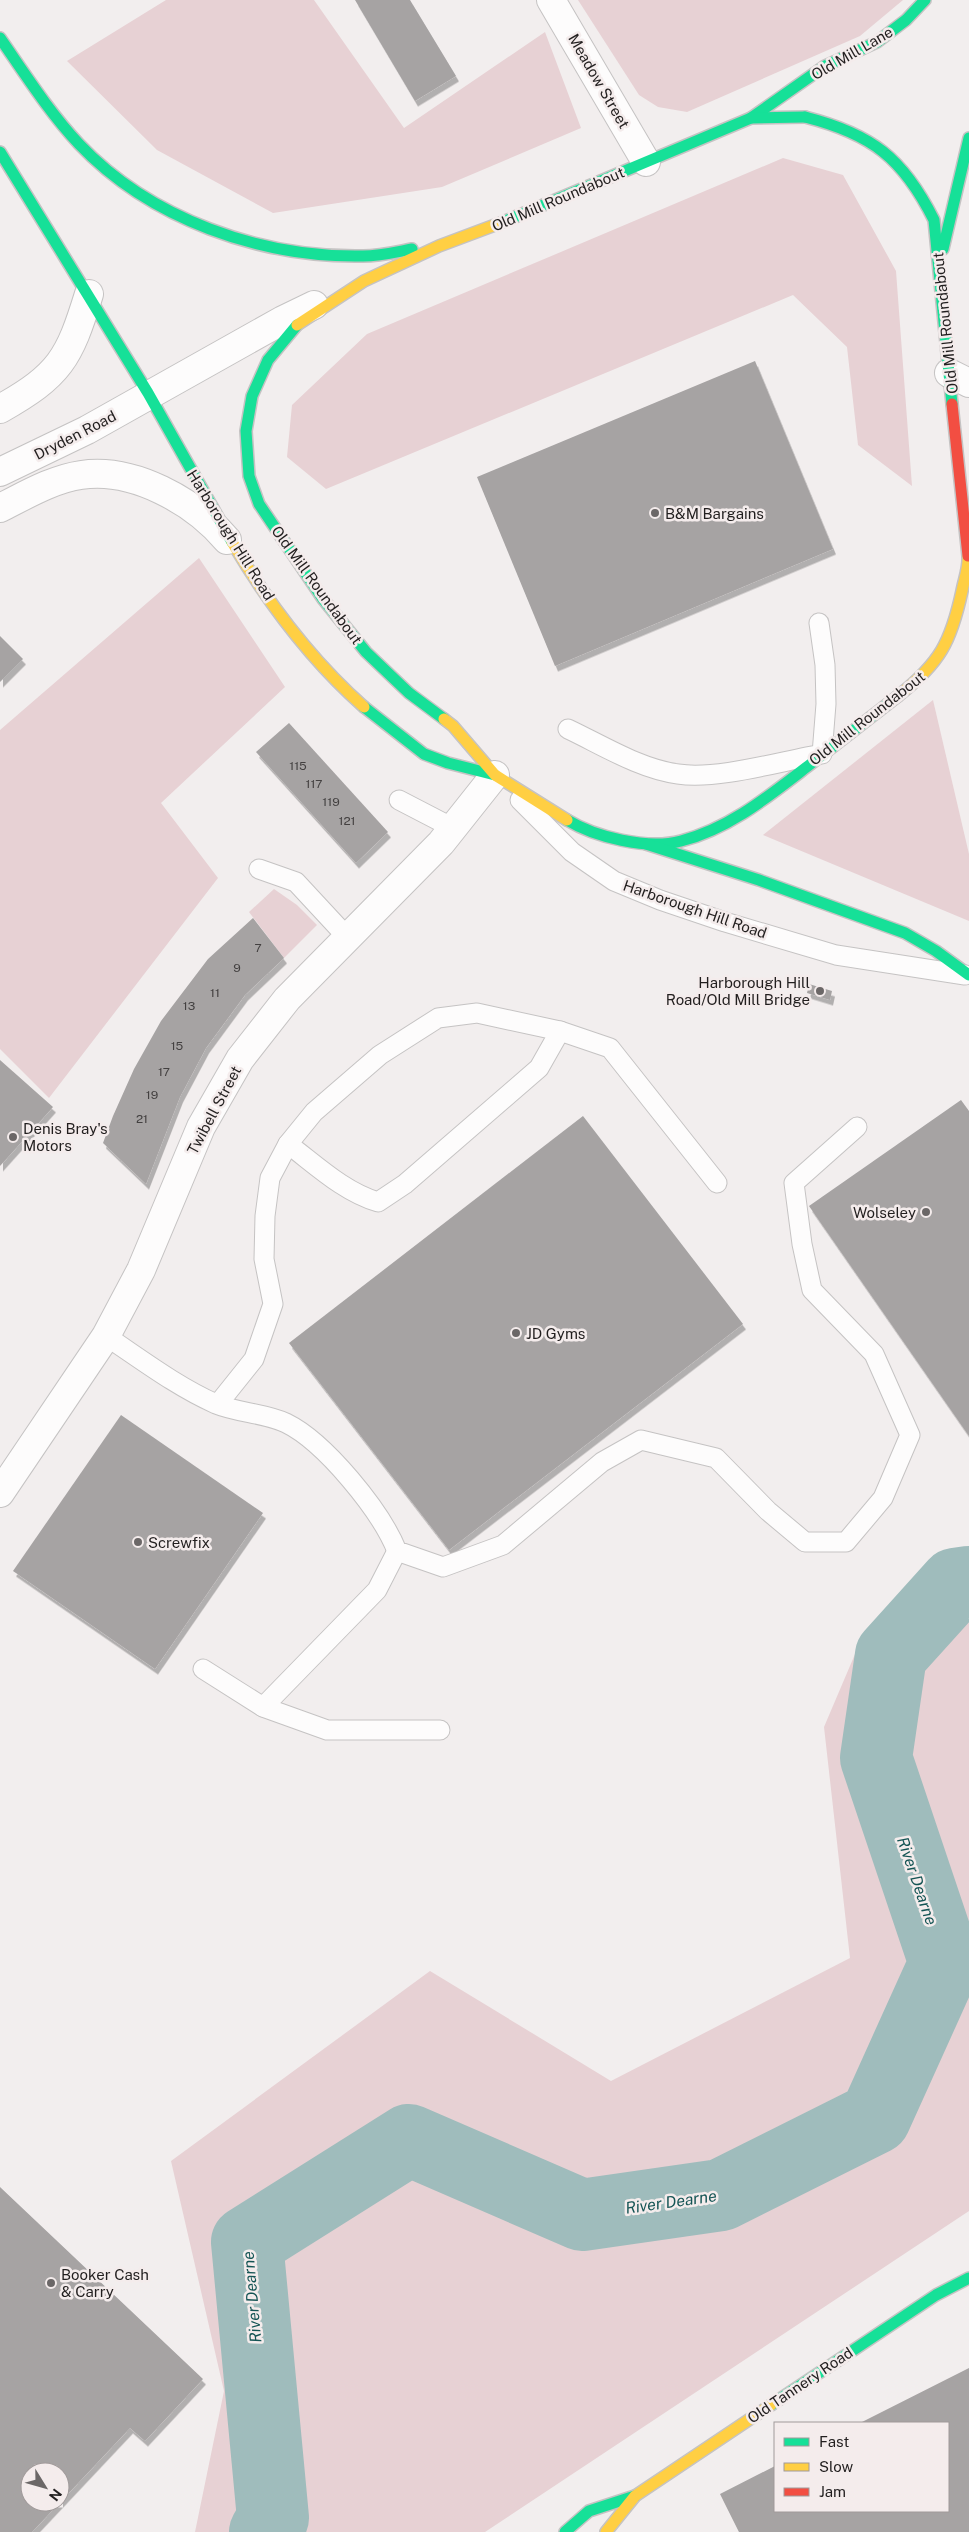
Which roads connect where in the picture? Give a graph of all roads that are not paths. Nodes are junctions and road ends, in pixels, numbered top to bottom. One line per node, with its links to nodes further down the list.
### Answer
1 (551, 0): 7 (street, Meadow Street)
2 (925, 0): 4 (main road, Old Mill Lane)
3 (0, 38): 8 (main road)
4 (751, 118): 7 (main road, Old Mill Roundabout); 9 (main road, Old Mill Roundabout)
5 (969, 138): 9 (main road)
6 (0, 152): 11 (main road, Harborough Hill Road)
7 (646, 162): 8 (main road, Old Mill Roundabout)
8 (439, 246): 10 (main road, Old Mill Roundabout)
9 (940, 263): 12 (main road, Old Mill Roundabout)
10 (364, 280): 13 (street, Old Mill Roundabout); 23 (main road, Old Mill Roundabout)
11 (88, 294): 13 (main road, Harborough Hill Road); 14 (street)
12 (959, 378): 17 (main road, Old Mill Roundabout)
13 (149, 395): 15 (street, Dryden Road); 18 (main road, Harborough Hill Road)
14 (0, 409)
15 (0, 472)
16 (0, 508): 18 (street)
17 (967, 514): 19 (main road, Old Mill Roundabout)
18 (239, 554): 23 (main road, Harborough Hill Road)
19 (968, 562): 22 (main road, Old Mill Roundabout)
20 (819, 623): 22 (lane)
21 (568, 729): 22 (lane)
22 (822, 754): 26 (main road, Old Mill Roundabout)
23 (495, 775): 25 (street, Twibell Street); 26 (main road, Old Mill Roundabout); 29 (lane, Harborough Hill Road)
24 (399, 800): 25 (lane)
25 (453, 828): 28 (street, Twibell Street)
26 (642, 843): 29 (main road, Harborough Hill Road)
27 (259, 869): 28 (lane)
28 (346, 937): 34 (street, Twibell Street)
29 (969, 975)
30 (560, 1031): 32 (lane); 32 (lane); 33 (lane)
31 (857, 1127): 37 (lane)
32 (288, 1144): 35 (lane)
33 (717, 1183)
34 (106, 1336): 35 (lane); 36 (street, Twibell Street)
35 (218, 1404): 37 (lane)
36 (0, 1493)
37 (397, 1551): 39 (lane)
38 (203, 1669): 39 (lane)
39 (263, 1707): 40 (lane)
40 (440, 1730)
41 (969, 2278): 42 (main road, Old Tannery Road)
42 (635, 2496): 43 (main road, Old Tannery Road); 44 (main road, Old Tannery Road)
43 (565, 2532)
44 (606, 2532)

